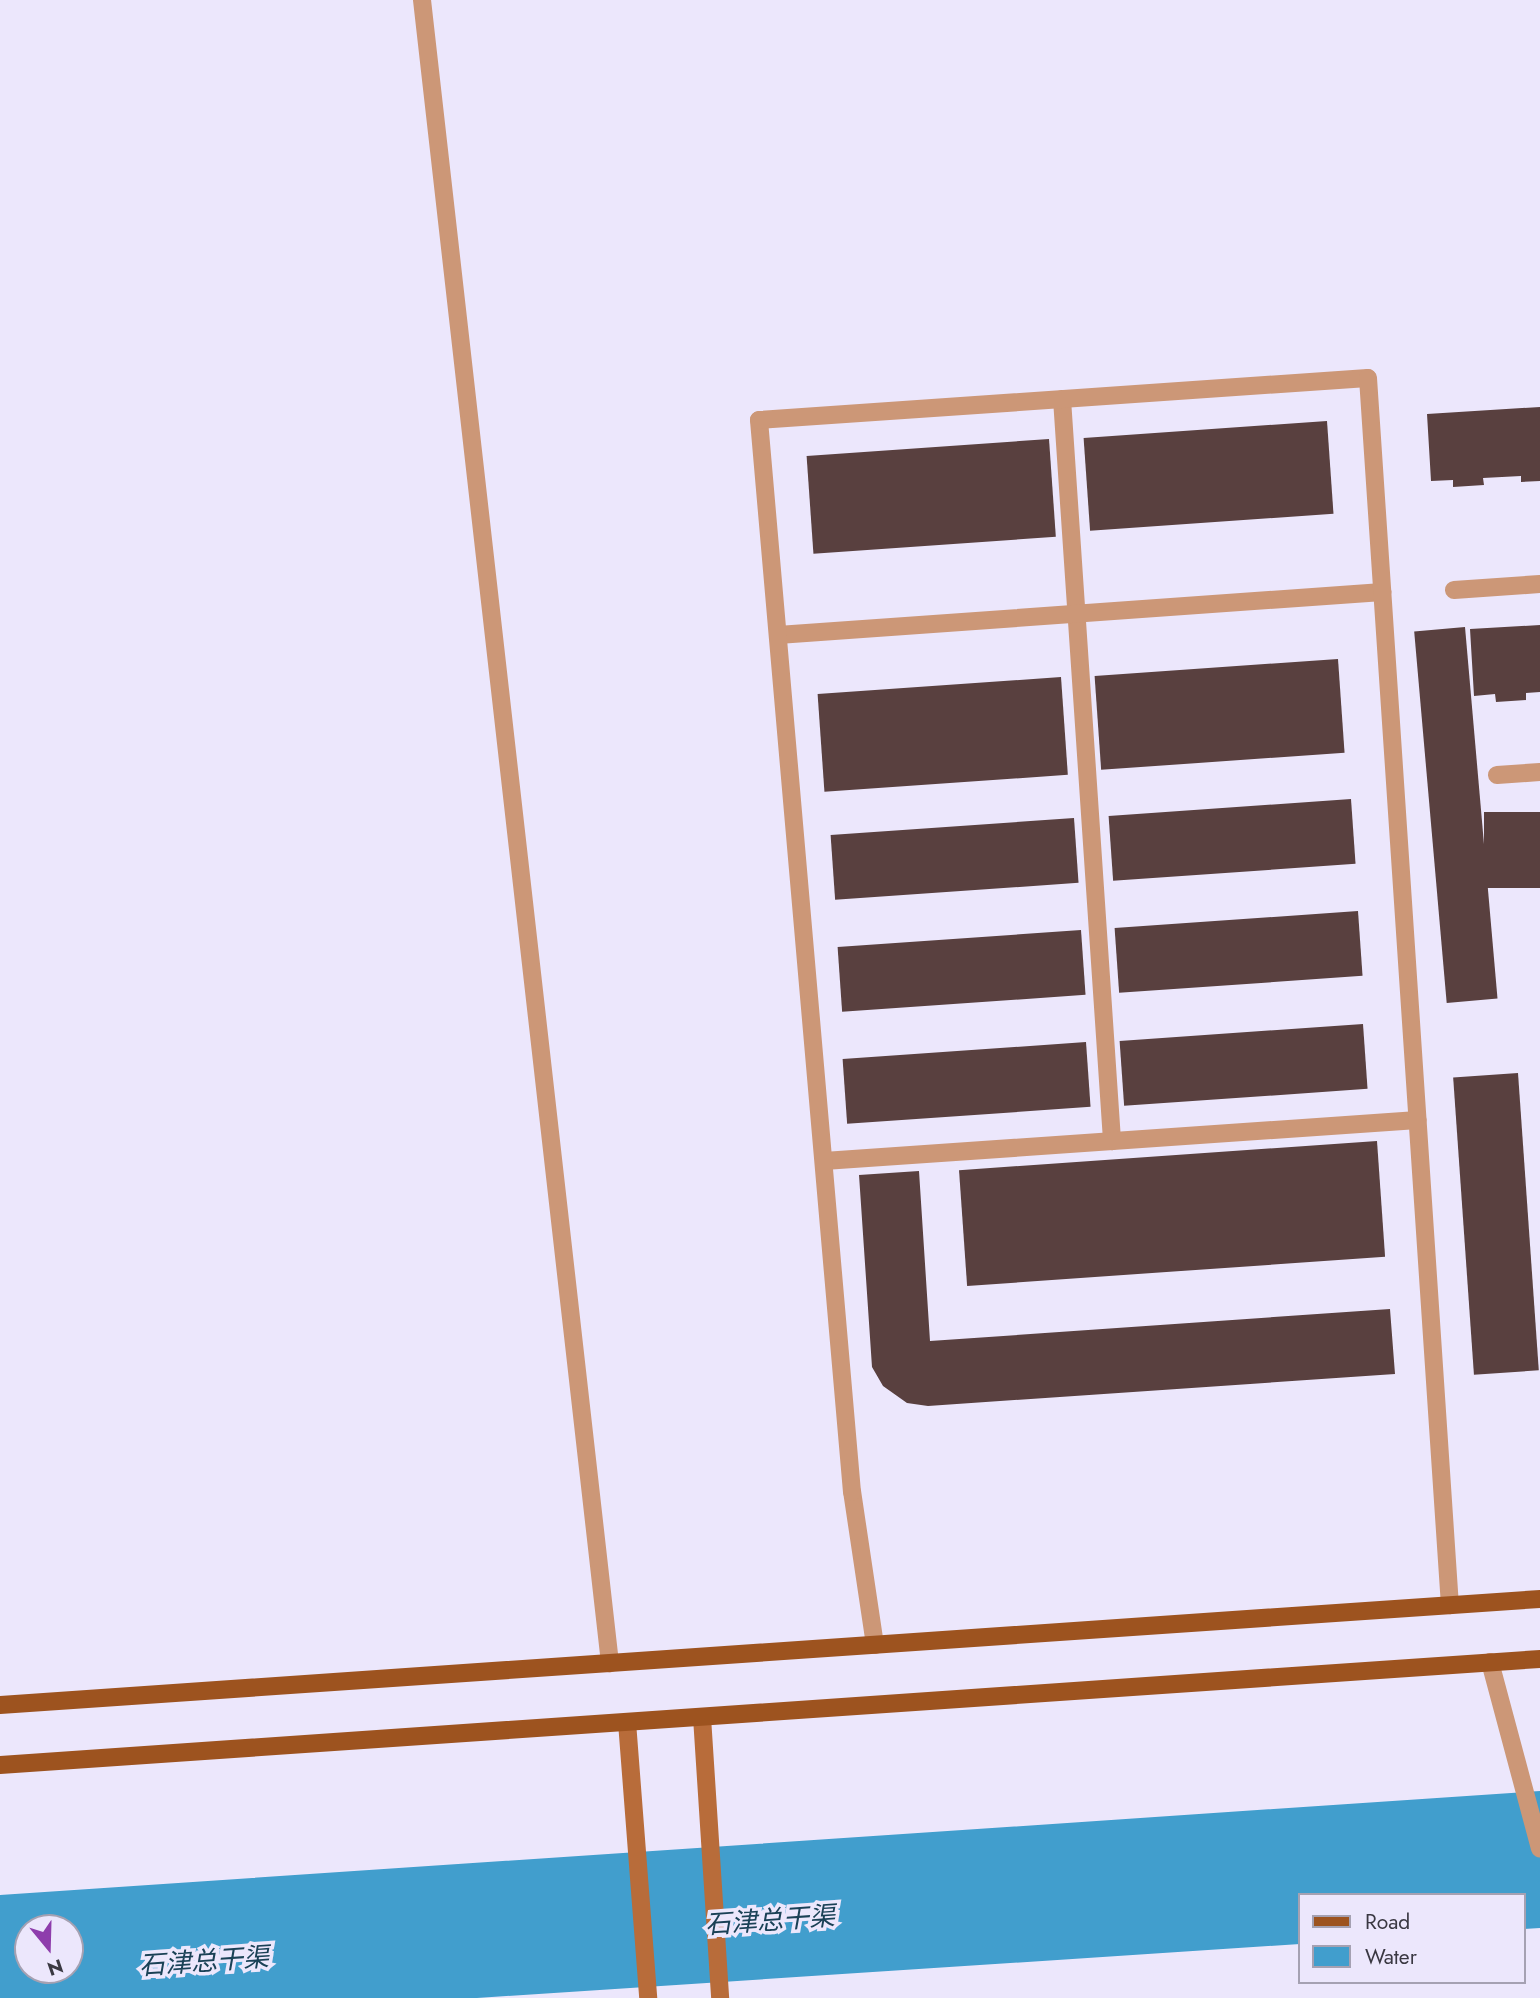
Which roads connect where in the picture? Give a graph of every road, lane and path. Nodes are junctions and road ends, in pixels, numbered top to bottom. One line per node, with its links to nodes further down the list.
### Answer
1 (422, 0): 18 (street)
2 (1062, 399): 5 (street); 6 (street); 7 (street)
3 (1540, 584): 4 (street)
4 (1454, 590)
5 (1382, 592): 6 (street); 10 (street)
6 (1076, 614): 7 (street); 11 (street)
7 (778, 635): 12 (street)
8 (1540, 772): 9 (street)
9 (1497, 775)
10 (1418, 1120): 11 (street); 14 (street)
11 (1112, 1142): 12 (street)
12 (824, 1161): 15 (street)
13 (1540, 1599): 14 (main road)
14 (1450, 1605): 15 (main road)
15 (875, 1645): 18 (main road)
16 (1540, 1659): 17 (main road)
17 (1490, 1662): 20 (main road); 23 (street)
18 (610, 1663): 19 (main road)
19 (0, 1705)
20 (702, 1717): 21 (main road); 25 (main road)
21 (627, 1722): 22 (main road); 24 (main road)
22 (0, 1765)
23 (1540, 1848)
24 (648, 1998)
25 (720, 1998)

